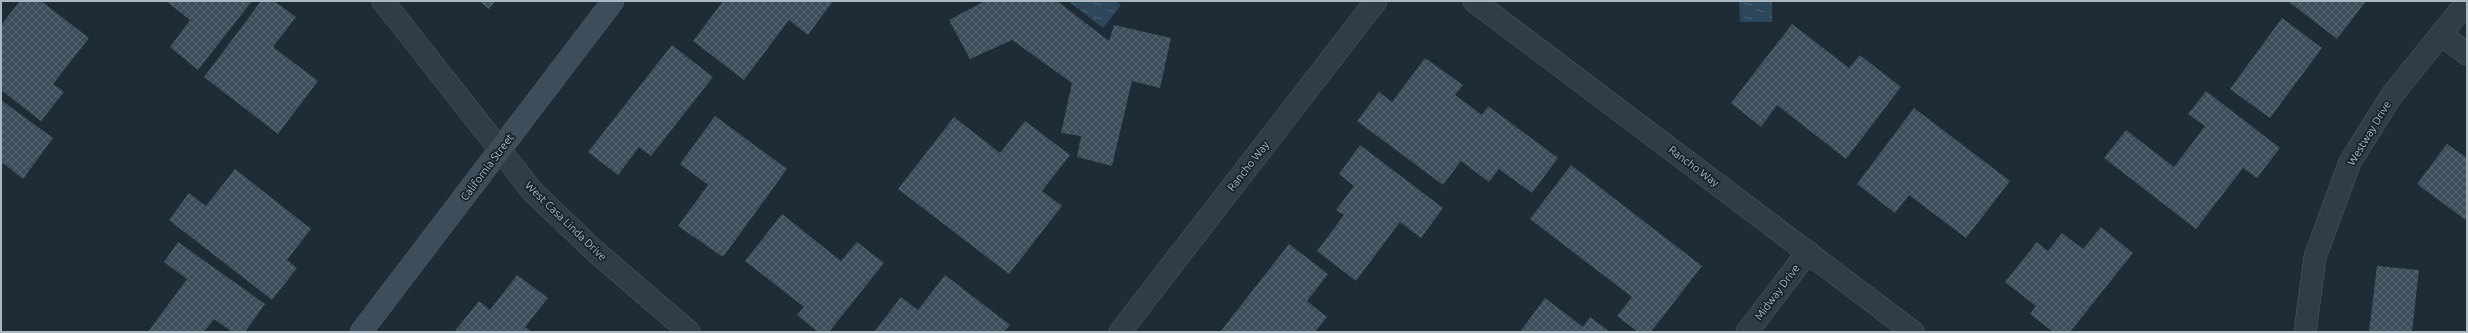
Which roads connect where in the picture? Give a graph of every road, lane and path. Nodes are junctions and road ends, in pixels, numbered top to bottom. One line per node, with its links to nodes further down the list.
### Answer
1 (383, 1): 8 (street, West Casa Linda Drive)
2 (613, 1): 8 (street, California Street)
3 (1376, 1): 12 (street, Rancho Way)
4 (1474, 1): 9 (street, Rancho Way)
5 (2467, 2): 6 (street, Westway Drive)
6 (2442, 34): 7 (street); 15 (street, Westway Drive)
7 (2467, 54)
8 (500, 150): 10 (street, California Street); 11 (street, West Casa Linda Drive)
9 (1808, 252): 13 (street, Midway Drive); 14 (street, Rancho Way)
10 (360, 332)
11 (689, 332)
12 (1120, 332)
13 (1747, 332)
14 (1913, 332)
15 (2304, 332)

